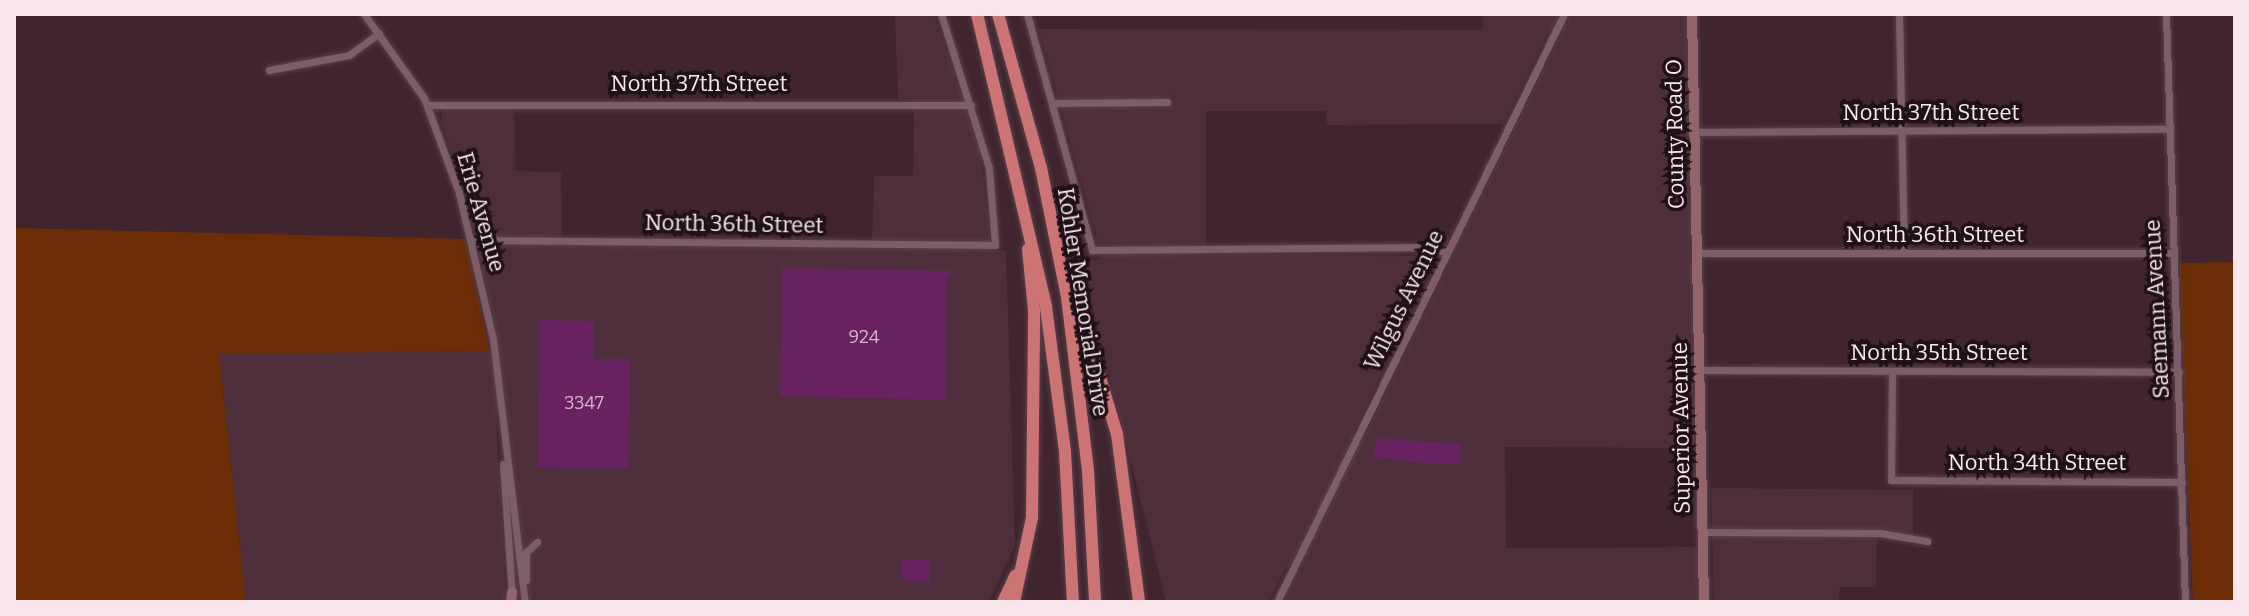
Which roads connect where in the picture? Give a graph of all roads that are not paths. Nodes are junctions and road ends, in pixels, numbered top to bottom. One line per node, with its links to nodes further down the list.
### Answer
1 (364, 14): 10 (street, Erie Avenue)
2 (941, 14): 15 (street)
3 (977, 14): 19 (highway, Kohler Memorial Drive)
4 (998, 14): 20 (highway, Kohler Memorial Drive)
5 (1027, 14): 13 (street)
6 (1564, 14): 23 (street, Wilgus Avenue)
7 (1692, 14): 17 (street, County Road O)
8 (1899, 14): 18 (street)
9 (2166, 14): 16 (street, Saemann Avenue)
10 (379, 33): 11 (street); 14 (street, Erie Avenue)
11 (269, 70)
12 (1167, 102): 13 (street)
13 (1052, 103): 23 (street)
14 (427, 105): 15 (street, North 37th Street); 21 (street, Erie Avenue)
15 (971, 105): 21 (street, North 36th Street)
16 (2167, 129): 18 (street, North 37th Street); 25 (street, Saemann Avenue)
17 (1695, 132): 18 (street, North 37th Street); 24 (street, County Road O)
18 (1901, 132): 22 (street)
19 (1018, 166): 30 (highway); 39 (highway, Kohler Memorial Drive)
20 (1056, 238): 40 (highway, Kohler Memorial Drive); 41 (highway)
21 (472, 240): 29 (street, Erie Avenue)
22 (1904, 252): 24 (street, North 36th Street); 25 (street, North 36th Street)
23 (1447, 253): 42 (street, Wilgus Avenue)
24 (1698, 253): 26 (street, Superior Avenue)
25 (2171, 253): 28 (street, Saemann Avenue)
26 (1700, 370): 27 (street, North 35th Street); 32 (street, Superior Avenue)
27 (1892, 371): 28 (street, North 35th Street); 31 (street, North 34th Street)
28 (2179, 372): 31 (street, Saemann Avenue)
29 (503, 442): 35 (street, Erie Avenue); 36 (street, Erie Avenue)
30 (1033, 462): 37 (highway); 38 (highway)
31 (2182, 482): 44 (street, Saemann Avenue)
32 (1703, 532): 33 (street); 43 (street, Superior Avenue)
33 (1927, 541)
34 (537, 542): 36 (street)
35 (512, 599)
36 (526, 602)
37 (1003, 602)
38 (1014, 602)
39 (1073, 602)
40 (1095, 602)
41 (1139, 602)
42 (1277, 602)
43 (1704, 602)
44 (2185, 602)

